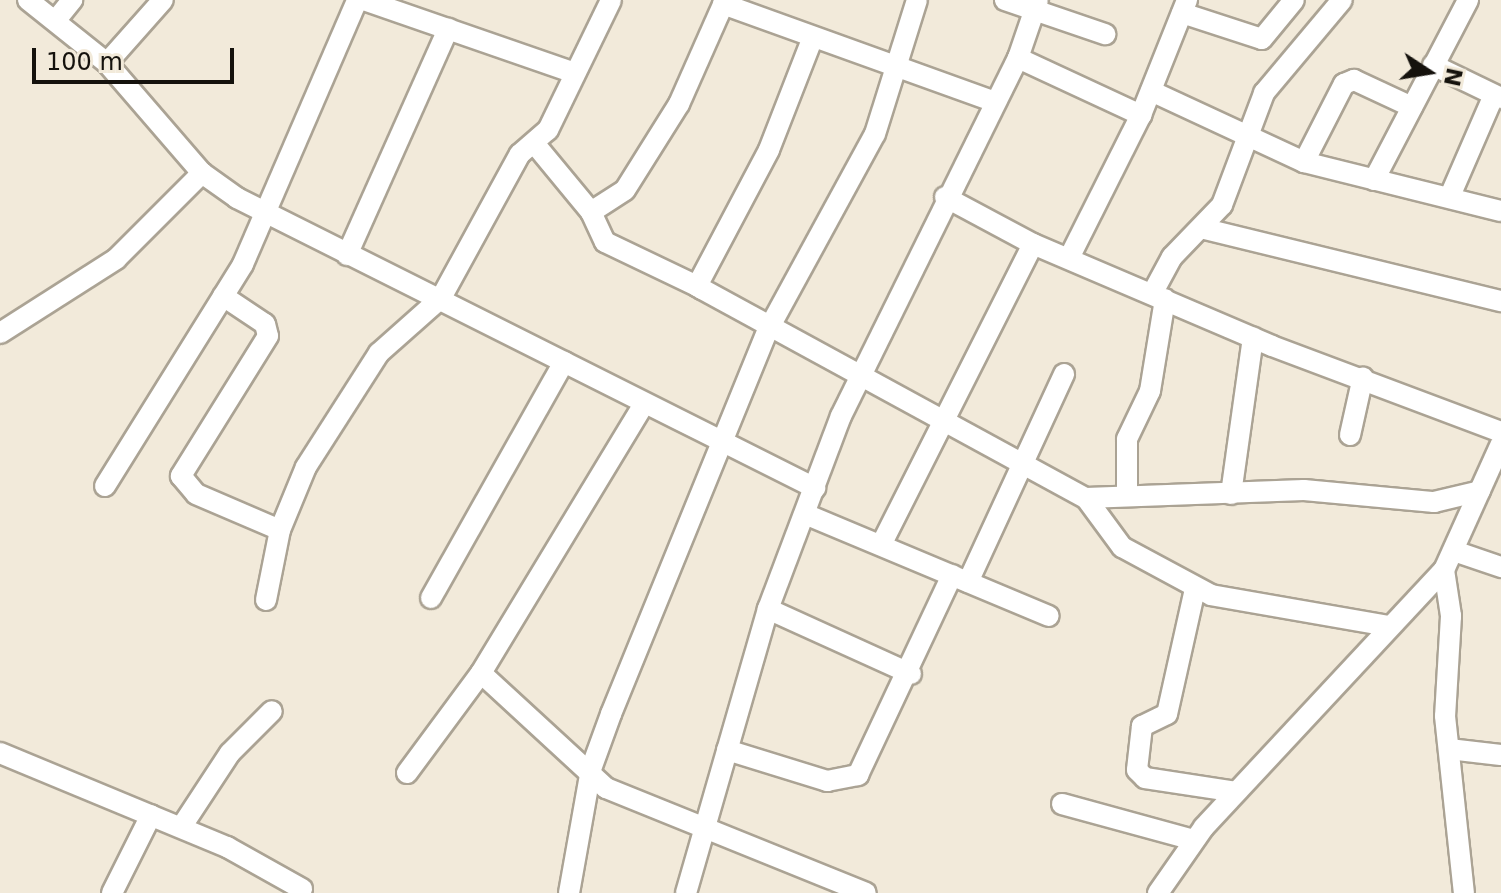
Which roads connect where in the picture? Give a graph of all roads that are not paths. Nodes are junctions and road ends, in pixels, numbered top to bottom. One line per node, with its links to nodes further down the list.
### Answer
1 (28, 0): 15 (street)
2 (72, 0): 15 (street)
3 (357, 0): 38 (street)
4 (364, 0): 16 (street)
5 (611, 0): 23 (street)
6 (917, 0): 22 (street)
7 (1005, 0): 13 (street)
8 (1294, 0): 14 (street)
9 (1342, 0): 29 (street)
10 (1468, 0): 21 (street)
11 (156, 2): 20 (street)
12 (724, 2): 18 (street); 37 (street)
13 (1036, 5): 17 (street); 19 (street)
14 (1184, 6): 24 (street)
15 (56, 20): 20 (street)
16 (448, 29): 23 (street); 41 (street)
17 (1105, 34)
18 (813, 37): 22 (street); 43 (street)
19 (1018, 58): 26 (street); 28 (street)
20 (107, 63): 32 (street)
21 (1433, 65): 25 (street); 27 (street)
22 (894, 69): 26 (street); 48 (street)
23 (575, 73): 30 (street)
24 (1151, 91): 28 (street); 29 (street)
25 (1497, 96): 34 (street)
26 (995, 102): 35 (street)
27 (1412, 107): 31 (street); 33 (street)
28 (1141, 115): 42 (street)
29 (1242, 138): 31 (street); 39 (street)
30 (534, 143): 37 (street); 46 (street)
31 (1304, 162): 33 (street)
32 (202, 173): 38 (street); 49 (street)
33 (1374, 180): 34 (street)
34 (1450, 196): 36 (street)
35 (945, 197): 40 (street); 53 (street)
36 (1501, 211)
37 (591, 212): 43 (street)
38 (268, 215): 41 (street); 44 (street)
39 (1205, 229): 45 (street); 47 (street)
40 (1033, 244): 42 (street); 56 (street)
41 (347, 255): 46 (street)
42 (1070, 256): 45 (street)
43 (697, 286): 48 (street)
44 (223, 296): 62 (street); 69 (street)
45 (1159, 296): 50 (street); 65 (street)
46 (441, 298): 51 (street); 69 (street)
47 (1501, 301)
48 (768, 330): 53 (street); 59 (street)
49 (0, 333)
50 (1253, 338): 54 (street); 66 (street)
51 (564, 362): 55 (street); 76 (street)
52 (1064, 374): 61 (street)
53 (860, 376): 56 (street); 63 (street)
54 (1363, 377): 57 (street); 58 (street)
55 (644, 404): 59 (street); 81 (street)
56 (938, 420): 61 (street); 70 (street)
57 (1501, 432)
58 (1350, 435)
59 (723, 447): 63 (street); 88 (street)
60 (1499, 457): 64 (street)
61 (1023, 464): 67 (street); 74 (street)
62 (105, 486)
63 (815, 488): 68 (street)
64 (1480, 491): 66 (street); 71 (street)
65 (1127, 494): 66 (street); 67 (street)
66 (1231, 494)
67 (1086, 498): 75 (street)
68 (805, 514): 70 (street); 78 (street)
69 (280, 530): 77 (street)
70 (881, 545): 74 (street)
71 (1454, 551): 72 (street); 73 (street)
72 (1501, 567)
73 (1444, 570): 80 (street); 84 (street)
74 (960, 578): 79 (street); 82 (street)
75 (1195, 589): 80 (street); 90 (street)
76 (431, 598)
77 (266, 600)
78 (768, 609): 82 (street); 85 (street)
79 (1049, 616)
80 (1389, 626): 90 (street)
81 (481, 673): 88 (street); 89 (street)
82 (911, 674): 85 (street)
83 (272, 711): 93 (street)
84 (1449, 749): 87 (street); 102 (street)
85 (727, 750): 94 (street)
86 (0, 753): 92 (street)
87 (1501, 755)
88 (591, 769): 94 (street); 98 (street)
89 (407, 773)
90 (1236, 792): 95 (street)
91 (1062, 804): 95 (street)
92 (151, 815): 93 (street); 97 (street)
93 (182, 826): 96 (street)
94 (709, 828): 99 (street); 100 (street)
95 (1194, 840): 101 (street)
96 (302, 889)
97 (112, 893)
98 (569, 893)
99 (686, 893)
100 (866, 893)
101 (1158, 893)
102 (1464, 893)

